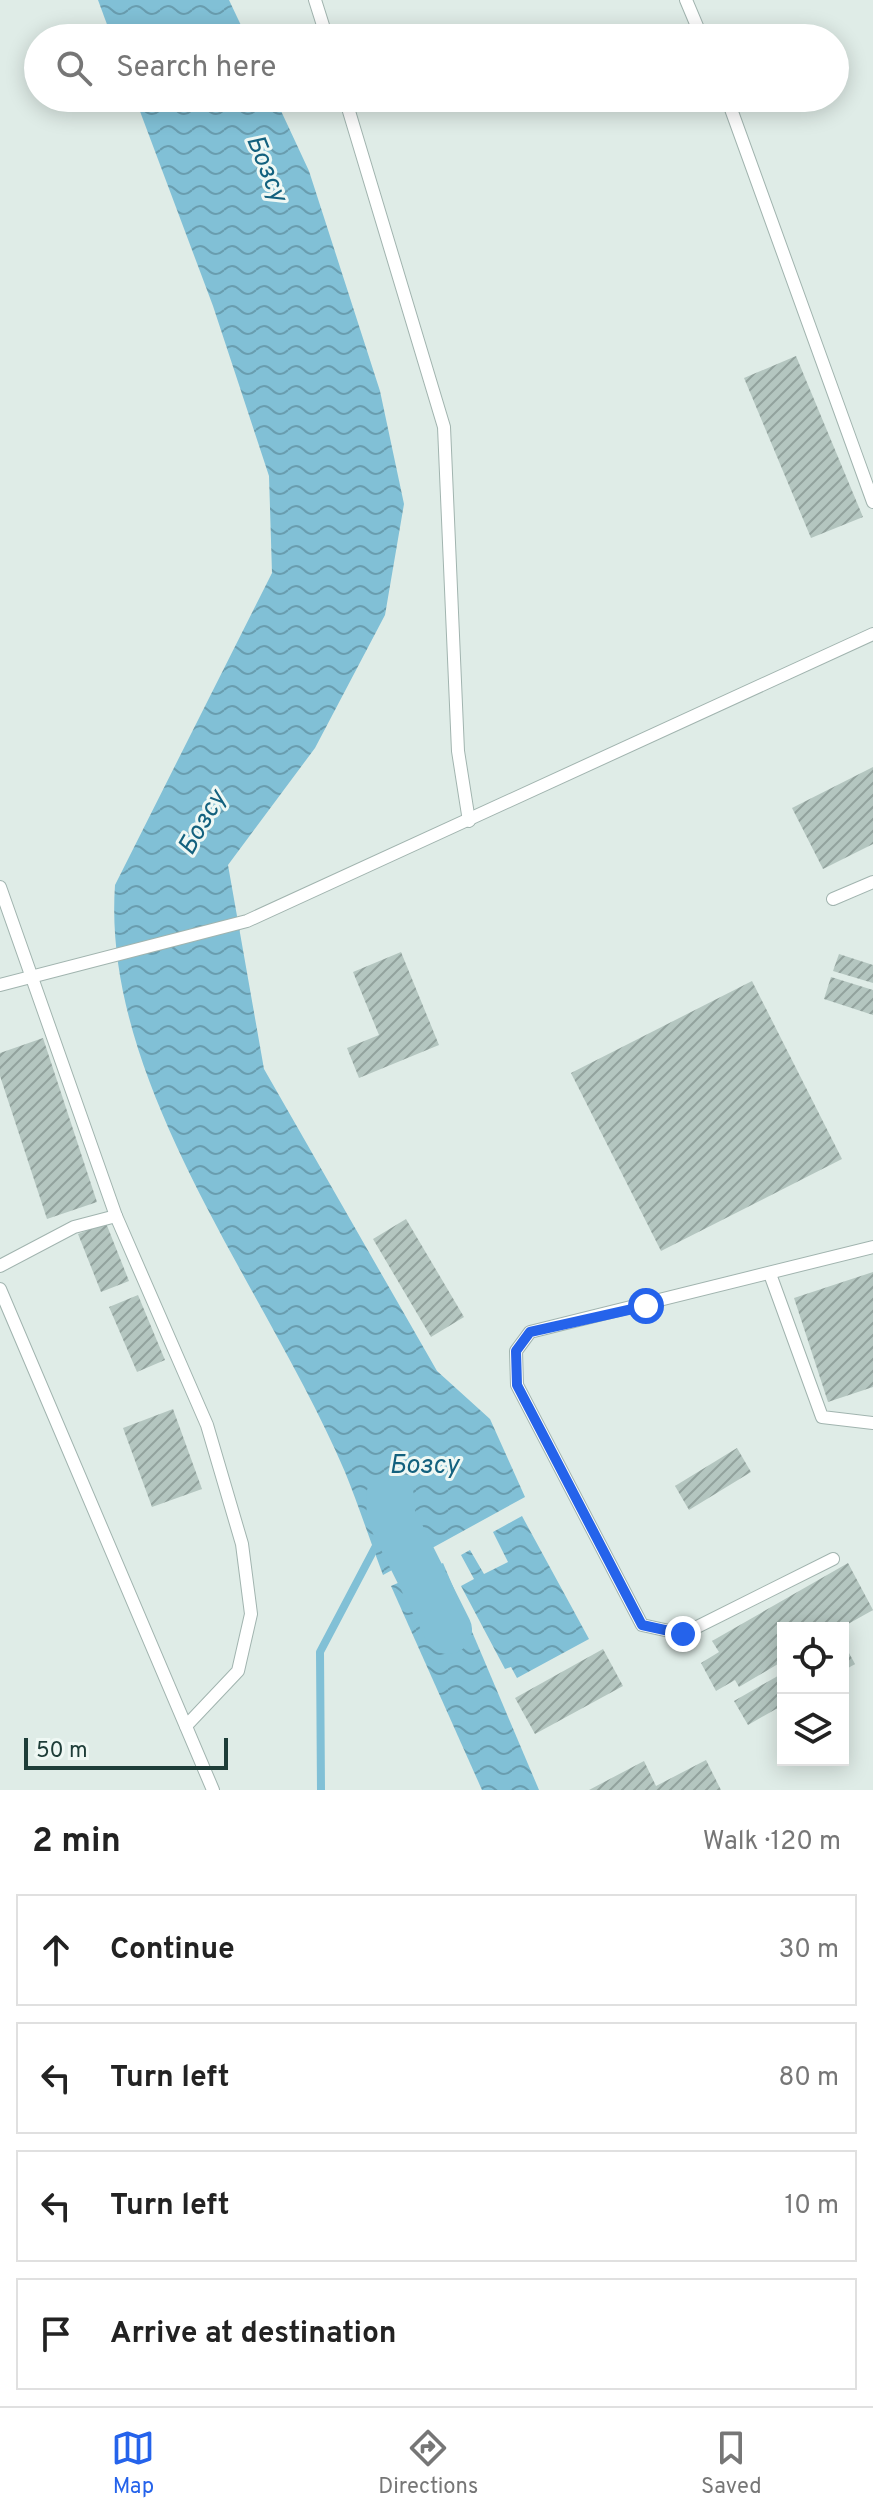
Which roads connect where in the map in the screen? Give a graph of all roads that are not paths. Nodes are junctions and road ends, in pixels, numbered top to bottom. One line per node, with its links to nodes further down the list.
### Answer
1 (315, 0): 3 (lane)
2 (686, 0): 4 (lane)
3 (323, 24)
4 (696, 24)
5 (349, 112): 9 (lane)
6 (732, 112): 7 (lane)
7 (873, 502)
8 (873, 634): 9 (lane)
9 (469, 821): 13 (lane)
10 (873, 882): 12 (lane)
11 (0, 887): 13 (lane)
12 (833, 899)
13 (29, 976): 14 (lane); 15 (lane)
14 (0, 985)
15 (116, 1216): 17 (lane); 22 (lane)
16 (873, 1247): 18 (lane)
17 (0, 1266)
18 (770, 1274): 20 (lane); 21 (lane)
19 (0, 1289): 22 (lane)
20 (873, 1423)
21 (833, 1559)
22 (186, 1726): 23 (lane)
23 (213, 1790)

